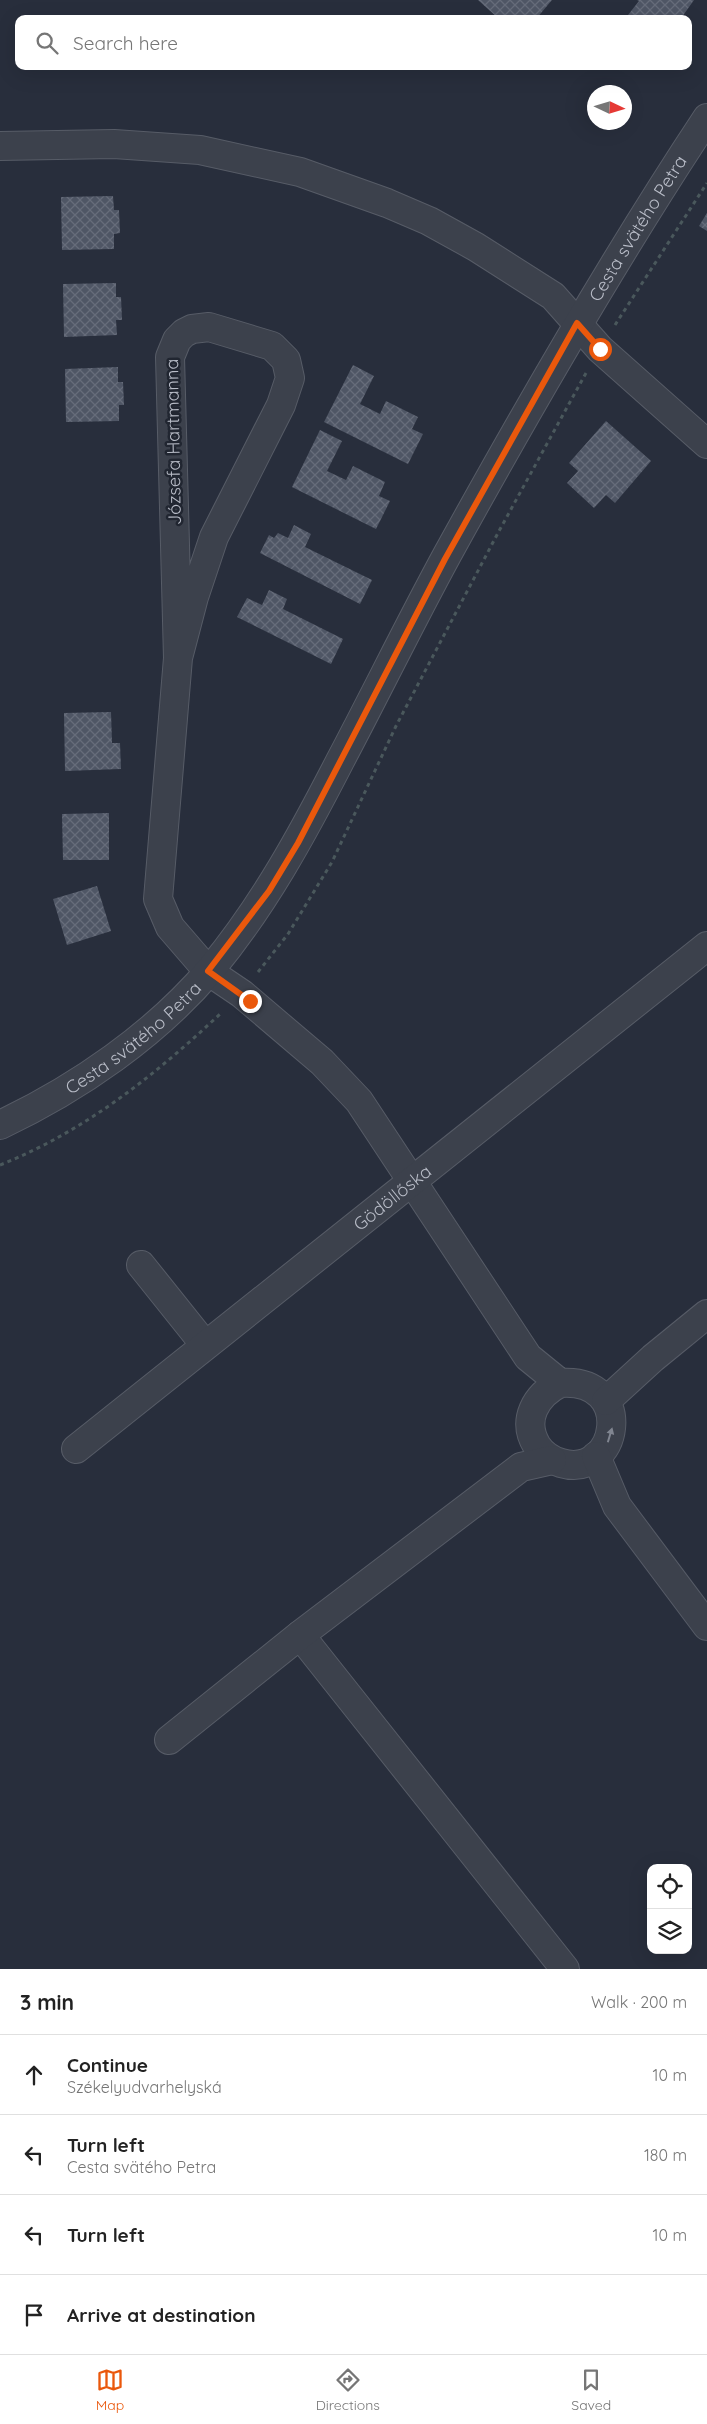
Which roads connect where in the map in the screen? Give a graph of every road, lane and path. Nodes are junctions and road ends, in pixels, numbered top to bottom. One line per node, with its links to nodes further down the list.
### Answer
1 (707, 118): 3 (street, Cesta svätého Petra)
2 (0, 146): 3 (street)
3 (577, 323): 4 (street); 7 (street, Cesta svätého Petra)
4 (707, 444)
5 (178, 658): 5 (street, Józsefa Hartmanna); 7 (street, Józsefa Hartmanna)
6 (707, 946): 9 (street, Gödöllőska)
7 (208, 971): 8 (street, Cesta svätého Petra); 9 (street, Józsefa Hartmanna)
8 (0, 1125)
9 (412, 1181): 12 (street, Gödöllőska); 13 (street, Józsefa Hartmanna)
10 (141, 1265): 12 (street)
11 (707, 1314): 15 (street)
12 (205, 1346): 18 (street, Gödöllőska)
13 (528, 1356): 14 (street); 16 (street)
14 (560, 1383): 15 (street); 16 (street)
15 (597, 1394): 19 (street, one-way to 15)
16 (532, 1412): 17 (street)
17 (534, 1440): 20 (street); 21 (street)
18 (76, 1449)
19 (596, 1456): 20 (street); 22 (street)
20 (560, 1462): 21 (street); 22 (street)
21 (521, 1467): 24 (street)
22 (617, 1506): 23 (street)
23 (707, 1626)
24 (300, 1635): 25 (street); 26 (street)
25 (169, 1740)
26 (566, 1969)

